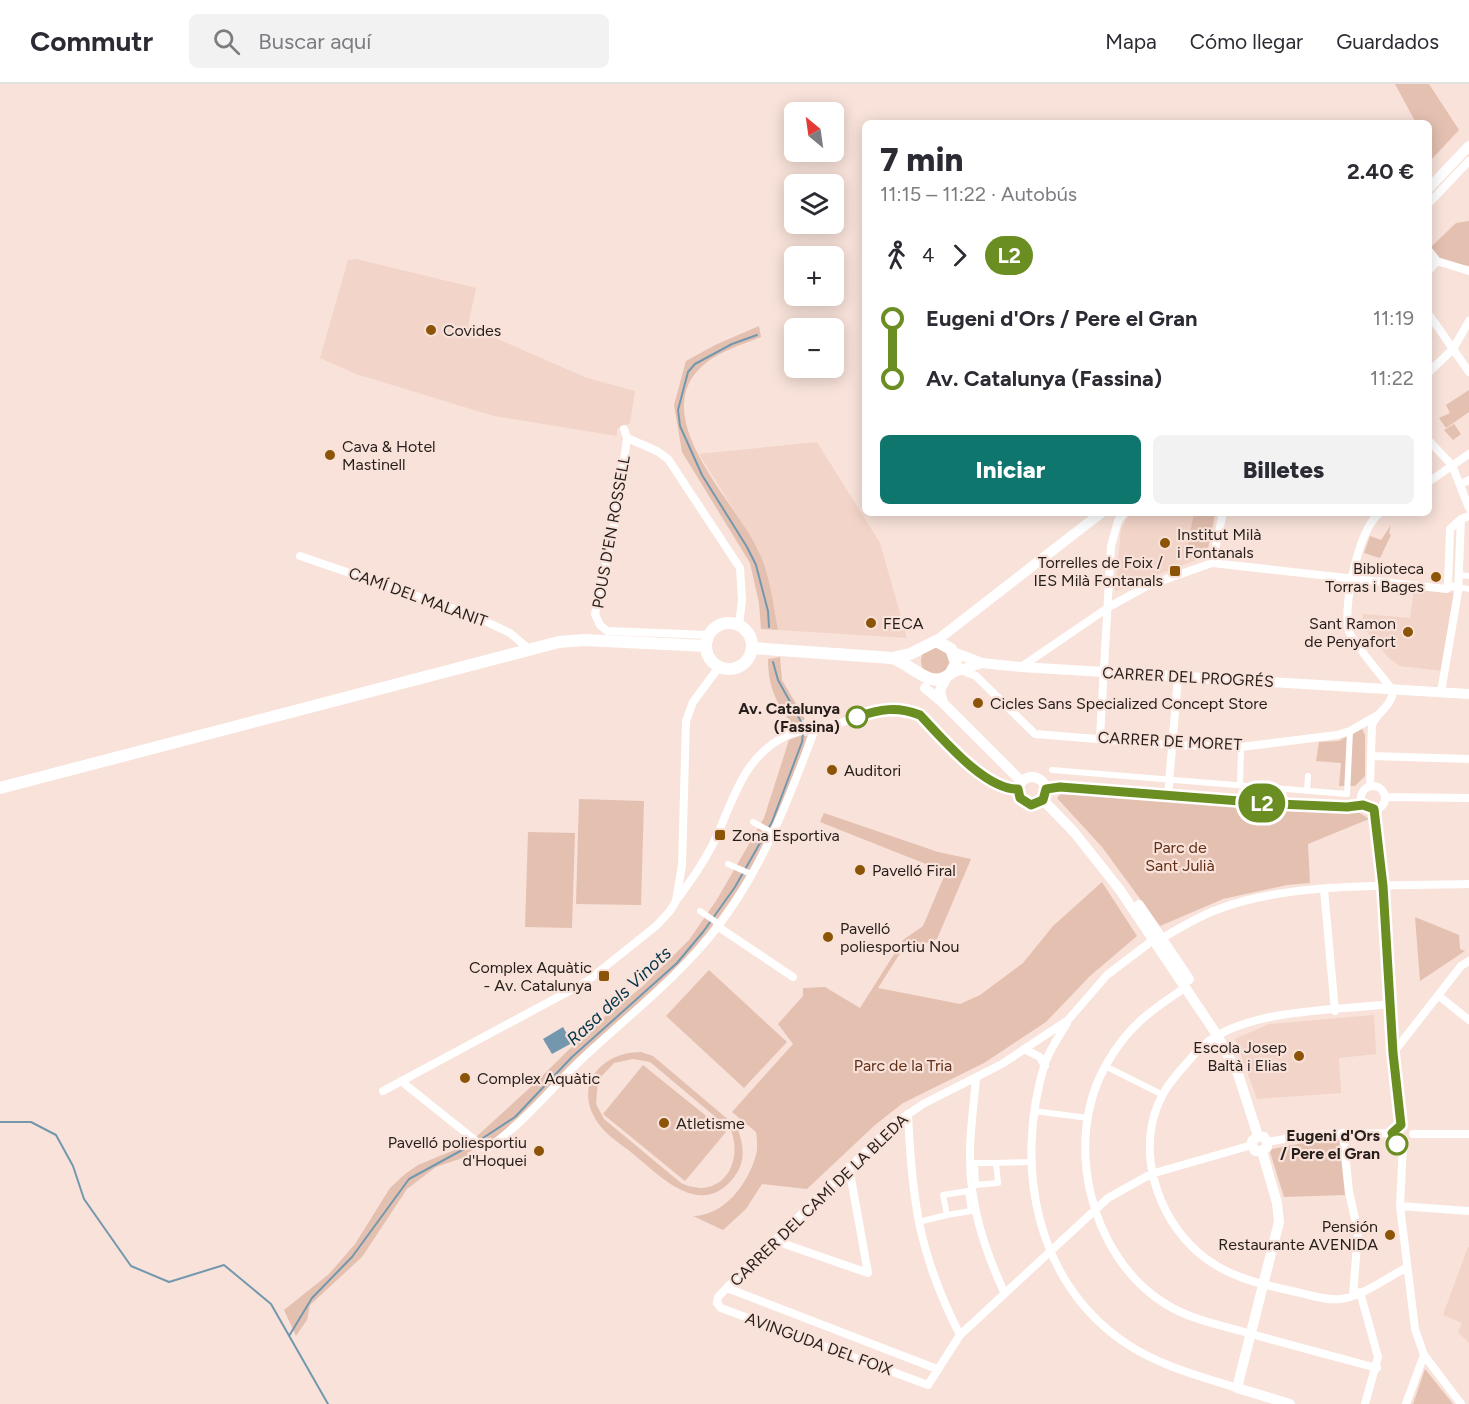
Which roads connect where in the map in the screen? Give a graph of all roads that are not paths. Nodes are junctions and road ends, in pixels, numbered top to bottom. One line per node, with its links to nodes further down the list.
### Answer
1 (1469, 147): 3 (street)
2 (1469, 161): 4 (street)
3 (1432, 185)
4 (1432, 200)
5 (1432, 255): 6 (street)
6 (1437, 261): 7 (street); 8 (street)
7 (1432, 267)
8 (1469, 271)
9 (1432, 319): 11 (street)
10 (1469, 321): 11 (street)
11 (1453, 349): 12 (street); 13 (street)
12 (1432, 369)
13 (1469, 372)
14 (624, 429): 15 (street, POUS D'EN ROSSELL)
15 (627, 438): 36 (street); 37 (street, POUS D'EN ROSSELL)
16 (1432, 444): 18 (street)
17 (1469, 454): 18 (street)
18 (1452, 465): 19 (street); 20 (street)
19 (1432, 480)
20 (1465, 482): 21 (street)
21 (1469, 508)
22 (1097, 516): 35 (street)
23 (1122, 516): 34 (street)
24 (1222, 516): 28 (street)
25 (1373, 516): 31 (street)
26 (1465, 517): 29 (street); 32 (street)
27 (300, 555): 41 (street, CAMÍ DEL MALANIT)
28 (1212, 563): 31 (street); 34 (street)
29 (1459, 575): 30 (street); 32 (street)
30 (1469, 576)
31 (1351, 580): 32 (street); 52 (street)
32 (1453, 587): 33 (street); 53 (street)
33 (1469, 589)
34 (1109, 606): 46 (street); 48 (street)
35 (964, 618): 38 (street); 42 (street)
36 (739, 625): 37 (main road); 39 (main road)
37 (708, 640): 41 (main road); 45 (main road)
38 (936, 642): 40 (main road); 42 (main road)
39 (752, 648): 43 (main road); 45 (main road)
40 (921, 648): 43 (main road); 50 (main road)
41 (530, 650): 70 (main road)
42 (952, 650): 44 (street, CARRER DEL PROGRÉS); 47 (main road)
43 (892, 658): 50 (main road)
44 (986, 663): 46 (street, CARRER DEL PROGRÉS); 47 (street, CARRER DEL PROGRÉS); 51 (street)
45 (719, 667): 81 (street)
46 (1021, 667): 48 (street, CARRER DEL PROGRÉS)
47 (953, 673): 50 (main road); 51 (street, CARRER DE MORET); 55 (street)
48 (1104, 673): 49 (street, CARRER DEL PROGRÉS); 59 (street)
49 (1178, 676): 52 (street, CARRER DEL PROGRÉS); 60 (street)
50 (922, 678): 55 (street)
51 (981, 681): 59 (street, CARRER DE MORET)
52 (1393, 691): 53 (street, CARRER DEL PROGRÉS); 56 (street)
53 (1441, 692): 54 (street, CARRER DEL PROGRÉS)
54 (1469, 694)
55 (943, 703): 67 (street)
56 (1376, 716): 58 (street, CARRER DE MORET); 62 (street)
57 (815, 729): 67 (street); 79 (street); 82 (street)
58 (1350, 731): 61 (street, CARRER DE MORET); 71 (street)
59 (1100, 737): 60 (street, CARRER DE MORET)
60 (1172, 745): 61 (street, CARRER DE MORET); 66 (street)
61 (1241, 747): 68 (street)
62 (1371, 756): 63 (street); 69 (street)
63 (1469, 759)
64 (1052, 770): 66 (street)
65 (1308, 776): 71 (street)
66 (1169, 779): 68 (street); 73 (street)
67 (1020, 785): 72 (street); 72 (street)
68 (1240, 785): 71 (street)
69 (1370, 786): 74 (street); 76 (street)
70 (0, 788)
71 (1307, 790)
72 (1045, 795): 73 (street); 91 (street)
73 (1168, 795): 76 (street)
74 (1384, 797): 75 (street); 77 (street)
75 (1469, 798)
76 (1363, 805): 77 (street)
77 (1374, 809): 86 (street)
78 (753, 822): 79 (street)
79 (775, 834): 83 (street)
80 (729, 864): 83 (street)
81 (681, 870): 82 (street); 84 (street); 88 (street)
82 (696, 872): 84 (street)
83 (751, 874): 90 (street)
84 (689, 883): 88 (street)
85 (1469, 884): 86 (street, CARRER DEL CAMÍ DE LA BLEDA)
86 (1383, 886): 87 (street, CARRER DEL CAMÍ DE LA BLEDA); 96 (street)
87 (1324, 890): 91 (street, CARRER DEL CAMÍ DE LA BLEDA); 97 (street)
88 (676, 901): 106 (street)
89 (700, 911): 90 (street)
90 (718, 925): 93 (street); 106 (street)
91 (1157, 939): 94 (street); 98 (street, CARRER DEL CAMÍ DE LA BLEDA); 100 (street)
92 (1469, 961): 95 (street)
93 (793, 977)
94 (1186, 987): 100 (street); 104 (street)
95 (1438, 996): 99 (street); 102 (street)
96 (1391, 1004): 97 (street); 102 (street)
97 (1335, 1011): 100 (street)
98 (1068, 1020): 101 (street, CARRER DEL CAMÍ DE LA BLEDA); 103 (street)
99 (1469, 1020)
100 (1217, 1035): 108 (street); 117 (street)
101 (1024, 1049): 103 (street); 105 (street, CARRER DEL CAMÍ DE LA BLEDA)
102 (1393, 1053): 112 (street)
103 (1045, 1066): 109 (street)
104 (1105, 1066): 108 (street); 111 (street)
105 (976, 1079): 110 (street, CARRER DEL CAMÍ DE LA BLEDA); 133 (street)
106 (402, 1081): 107 (street)
107 (383, 1091)
108 (1163, 1095): 122 (street)
109 (1034, 1111): 111 (street); 119 (street)
110 (908, 1114): 121 (street, CARRER DEL CAMÍ DE LA BLEDA); 127 (street)
111 (1088, 1118): 124 (street)
112 (1401, 1125): 114 (street); 115 (street)
113 (1343, 1133): 114 (street); 117 (street); 134 (street)
114 (1392, 1133): 118 (street)
115 (1413, 1134): 116 (street); 118 (street)
116 (1469, 1134)
117 (1260, 1144): 122 (street); 131 (street)
118 (1403, 1145): 123 (street)
119 (1030, 1162): 120 (street); 129 (street)
120 (996, 1163): 120 (street)
121 (849, 1167): 128 (street, CARRER DEL CAMÍ DE LA BLEDA); 128 (street)
122 (1151, 1174): 124 (street); 131 (street)
123 (1400, 1206): 125 (street); 130 (street)
124 (1095, 1210): 129 (street); 136 (street)
125 (1469, 1211)
126 (947, 1215): 126 (street); 127 (street)
127 (918, 1222): 137 (street)
128 (773, 1240): 132 (street, CARRER DEL CAMÍ DE LA BLEDA)
129 (1050, 1251): 133 (street); 141 (street)
130 (1406, 1268): 134 (street); 138 (street)
131 (1264, 1286): 134 (street); 136 (street)
132 (727, 1288): 135 (street, CARRER DEL CAMÍ DE LA BLEDA); 140 (street, AVINGUDA DEL FOIX)
133 (1004, 1292): 137 (street)
134 (1356, 1294): 139 (street)
135 (718, 1297): 140 (street, AVINGUDA DEL FOIX)
136 (1252, 1334): 139 (street); 141 (street)
137 (960, 1335): 140 (street)
138 (1424, 1355): 144 (street); 145 (street)
139 (1377, 1368): 143 (street)
140 (937, 1369)
141 (1237, 1388): 142 (street)
142 (1290, 1404)
143 (1365, 1404)
144 (1406, 1404)
145 (1461, 1404)

